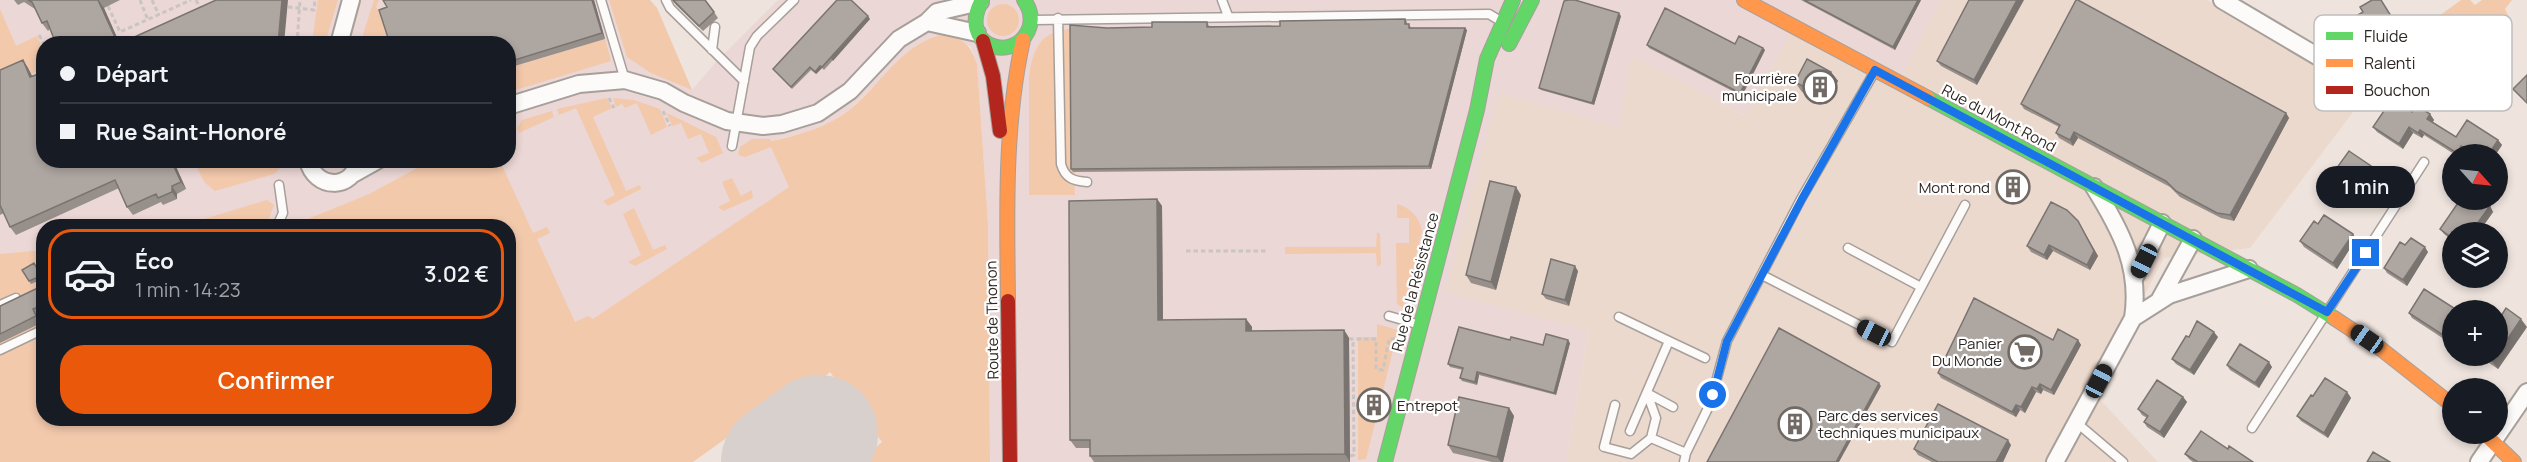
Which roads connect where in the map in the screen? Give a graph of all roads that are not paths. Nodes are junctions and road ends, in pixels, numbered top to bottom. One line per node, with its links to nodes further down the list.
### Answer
1 (351, 0): 18 (street)
2 (601, 0): 24 (lane)
3 (666, 0): 21 (lane)
4 (794, 0): 25 (lane)
5 (1023, 0): 14 (street)
6 (1222, 0): 12 (lane)
7 (1514, 0): 16 (street, Rue de la Résistance)
8 (1532, 0): 27 (street, Rue de la Résistance)
9 (1744, 0): 23 (street, Rue du Mont Rond)
10 (2222, 0): 22 (street)
11 (981, 1): 15 (street); 19 (street, Route de Thonon)
12 (1228, 16): 13 (lane); 16 (lane)
13 (1058, 18): 14 (lane); 34 (lane)
14 (1031, 20): 20 (street, Route de Thonon)
15 (927, 22): 19 (street); 28 (street)
16 (1502, 22): 27 (street, Rue de la Résistance)
17 (715, 27): 21 (lane)
18 (339, 36)
19 (980, 37): 20 (street); 33 (street, Route de Thonon)
20 (1023, 40): 33 (street, Route de Thonon)
21 (712, 50): 25 (lane)
22 (2314, 54)
23 (1875, 70): 36 (street, Rue du Mont Rond); 43 (lane)
24 (625, 80): 26 (street); 28 (street)
25 (744, 81): 28 (lane)
26 (516, 104)
27 (1477, 110): 53 (street, Rue de la Résistance)
28 (736, 123): 29 (lane)
29 (732, 146)
30 (2424, 162): 49 (lane)
31 (312, 168): 32 (street)
32 (355, 168)
33 (1007, 178): 64 (street, Route de Thonon)
34 (1087, 182)
35 (279, 185): 38 (lane)
36 (2094, 188): 39 (street, Rue du Mont Rond); 44 (street)
37 (1965, 206): 45 (lane)
38 (280, 219)
39 (2162, 223): 40 (street, Rue du Mont Rond); 44 (street)
40 (2193, 239): 42 (street, Rue du Mont Rond); 47 (street)
41 (1848, 248): 45 (lane)
42 (2244, 266): 47 (street); 49 (street, Rue du Mont Rond)
43 (1762, 275): 45 (lane); 71 (lane)
44 (2134, 279): 52 (street)
45 (1921, 287)
46 (27, 293): 48 (lane)
47 (2160, 299): 52 (street)
48 (0, 305)
49 (2327, 312): 60 (street, Rue du Mont Rond); 66 (lane)
50 (1389, 316): 53 (lane)
51 (1619, 317): 55 (lane)
52 (2133, 318): 65 (street)
53 (1421, 325): 74 (street, Rue de la Résistance)
54 (36, 333): 56 (lane)
55 (1669, 341): 57 (lane); 59 (lane)
56 (0, 350)
57 (1705, 358)
58 (2527, 392): 63 (street)
59 (1647, 393): 62 (lane); 67 (lane); 68 (lane)
60 (2442, 397)
61 (1615, 405): 68 (lane)
62 (1673, 407)
63 (2508, 414)
64 (1009, 416): 72 (street, Route de Thonon); 73 (lane)
65 (2076, 423): 75 (street); 76 (lane)
66 (2252, 428)
67 (1630, 431)
68 (1651, 438): 71 (lane)
69 (2486, 444): 77 (street)
70 (2496, 444): 78 (street)
71 (1685, 458)
72 (1010, 462)
73 (1017, 462)
74 (1385, 462)
75 (2055, 462)
76 (2123, 462)
77 (2479, 462)
78 (2514, 462)

